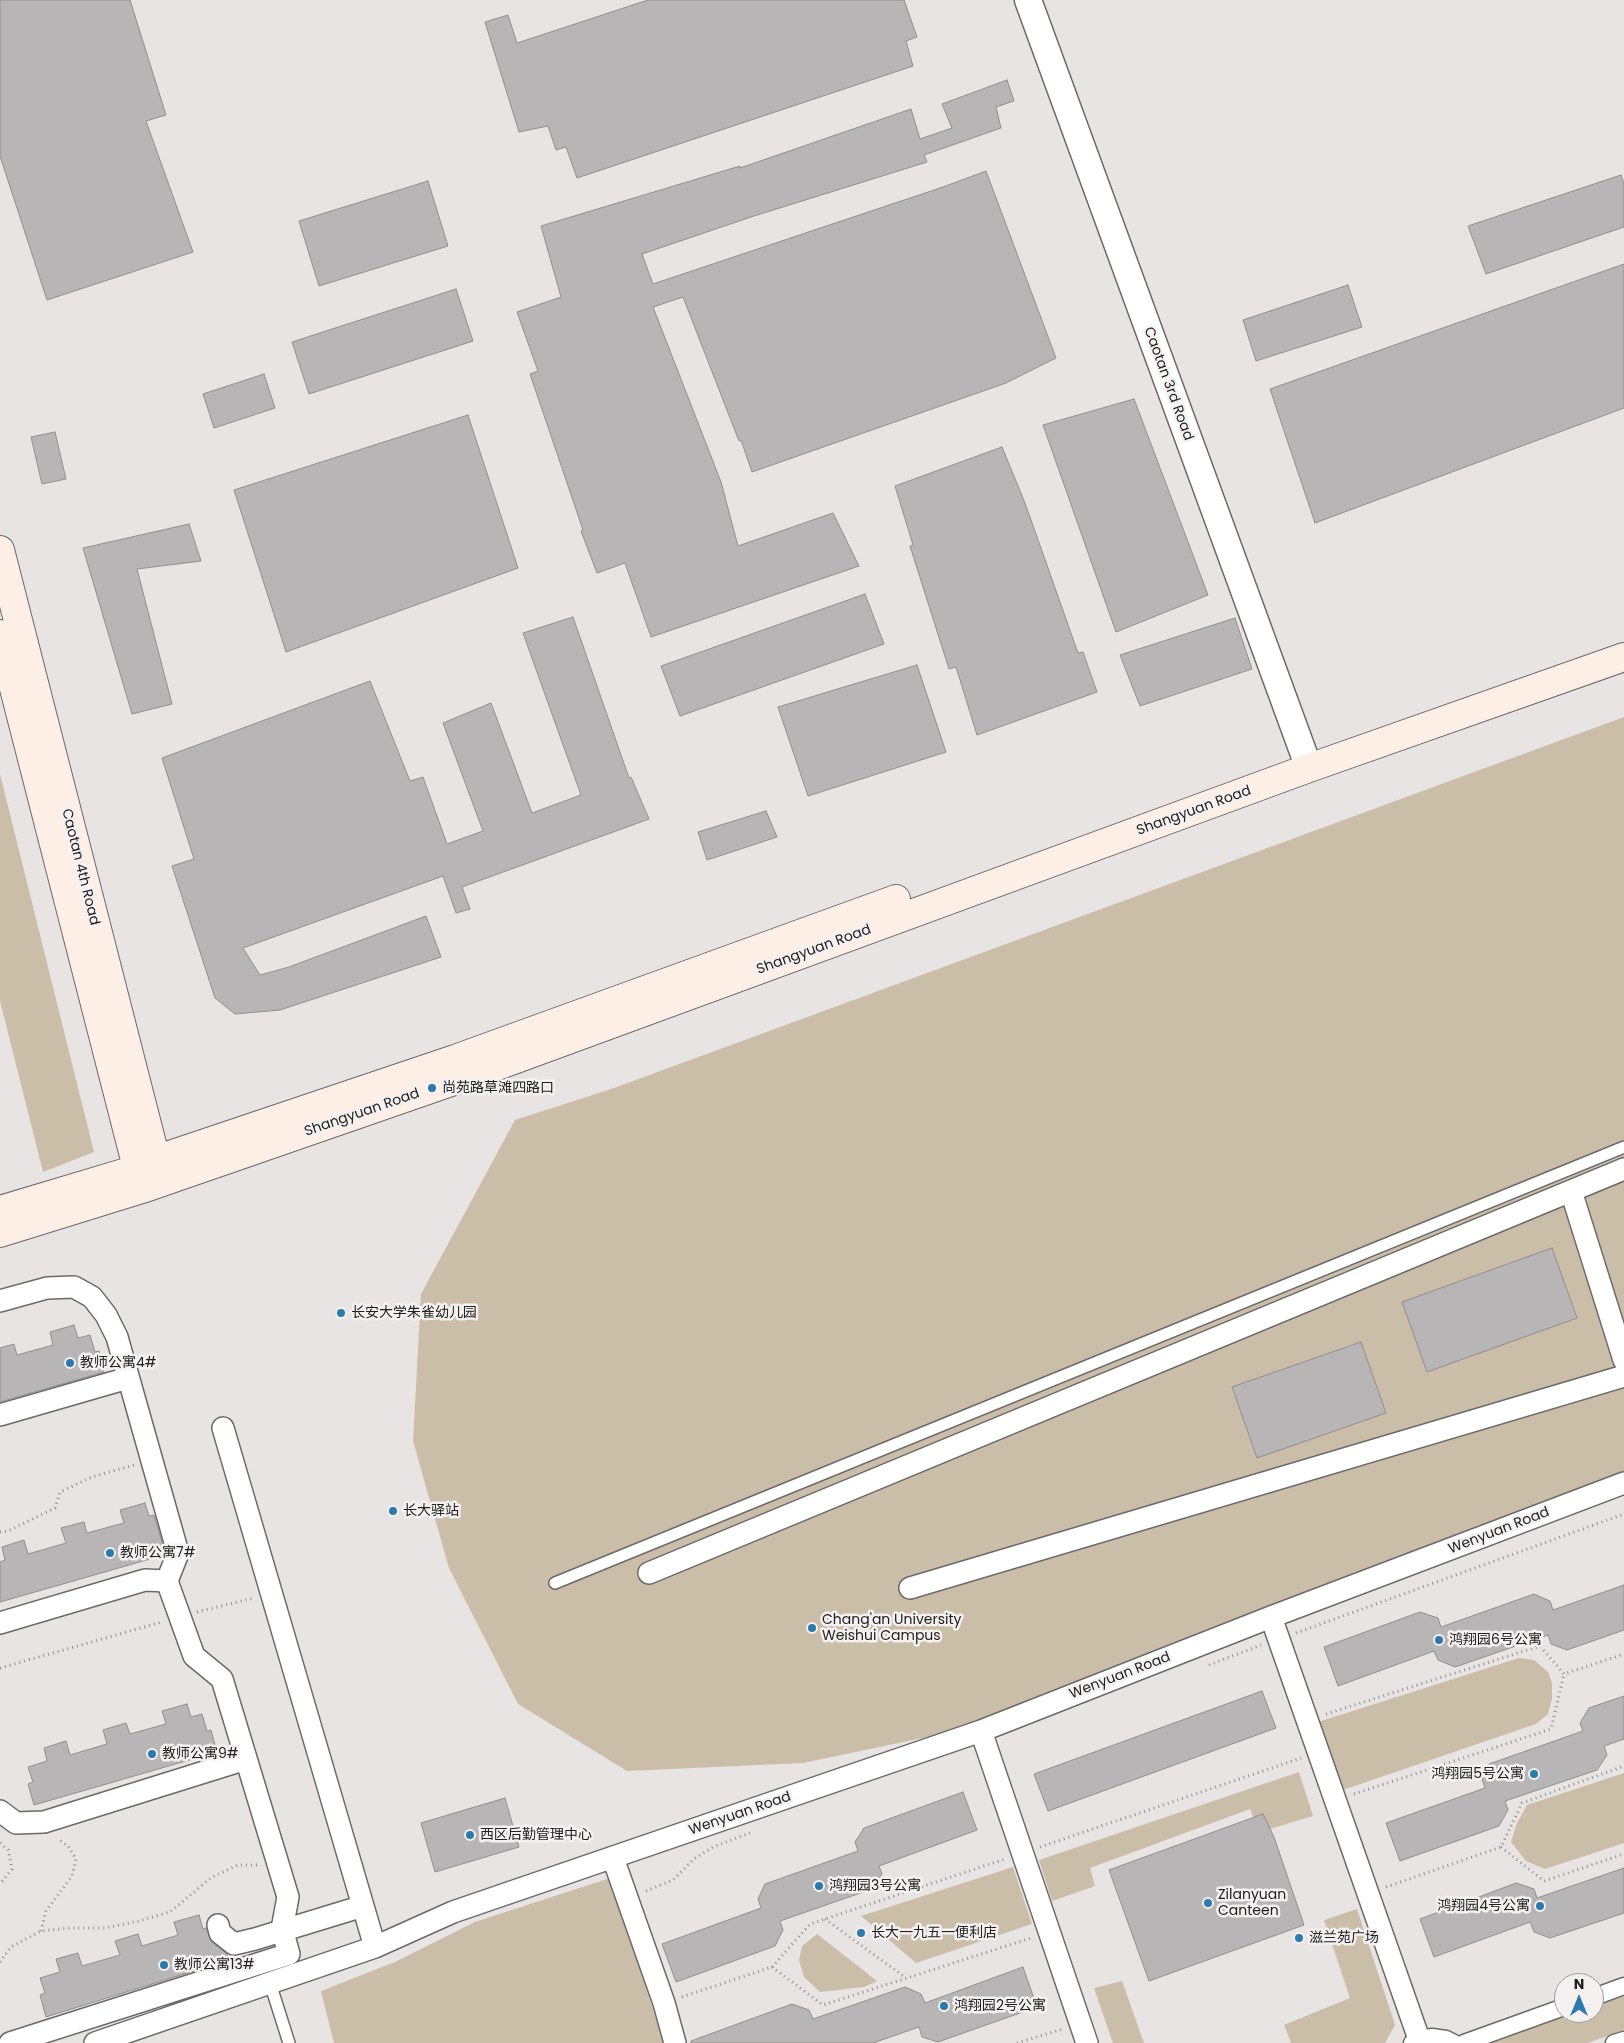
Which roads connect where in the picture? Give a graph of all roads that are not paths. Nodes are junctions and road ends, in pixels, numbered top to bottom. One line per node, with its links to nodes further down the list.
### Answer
1 (1028, 0): 6 (street, Caotan 3rd Road)
2 (0, 550): 9 (main road, Caotan 4th Road)
3 (0, 634): 9 (main road, Caotan 4th Road)
4 (1624, 637): 6 (main road, Shangyuan Road)
5 (1624, 657): 6 (main road, Shangyuan Road)
6 (1305, 760): 9 (main road, Shangyuan Road)
7 (1624, 1147): 22 (lane)
8 (1624, 1169): 10 (street)
9 (149, 1175): 11 (main road, Shangyuan Road); 12 (main road, Shangyuan Road)
10 (1570, 1191): 14 (street); 20 (street)
11 (0, 1210)
12 (0, 1233)
13 (0, 1301): 16 (street)
14 (1624, 1360)
15 (1624, 1376): 23 (street)
16 (128, 1378): 17 (street); 21 (street)
17 (0, 1415)
18 (223, 1428): 30 (street)
19 (1624, 1484): 24 (street, Wenyuan Road)
20 (648, 1572)
21 (167, 1580): 25 (street); 27 (street)
22 (555, 1583)
23 (910, 1588)
24 (1271, 1617): 26 (street, Wenyuan Road); 40 (street)
25 (0, 1623)
26 (981, 1731): 29 (street, Wenyuan Road); 38 (street)
27 (246, 1759): 28 (street); 32 (street)
28 (0, 1811)
29 (613, 1858): 33 (street, Wenyuan Road); 44 (street)
30 (363, 1906): 32 (street); 33 (street)
31 (218, 1925): 32 (street)
32 (282, 1930): 41 (street)
33 (375, 1947): 34 (street, Wenyuan Road)
34 (270, 1983): 42 (street, Wenyuan Road); 43 (lane)
35 (1624, 1986): 36 (street)
36 (1604, 1993)
37 (1554, 2011): 46 (street)
38 (1084, 2033)
39 (1624, 2040): 47 (street)
40 (1415, 2041): 45 (street)
41 (10, 2043)
42 (94, 2043)
43 (290, 2043)
44 (675, 2043)
45 (1454, 2043)
46 (1464, 2043)
47 (1614, 2043)

